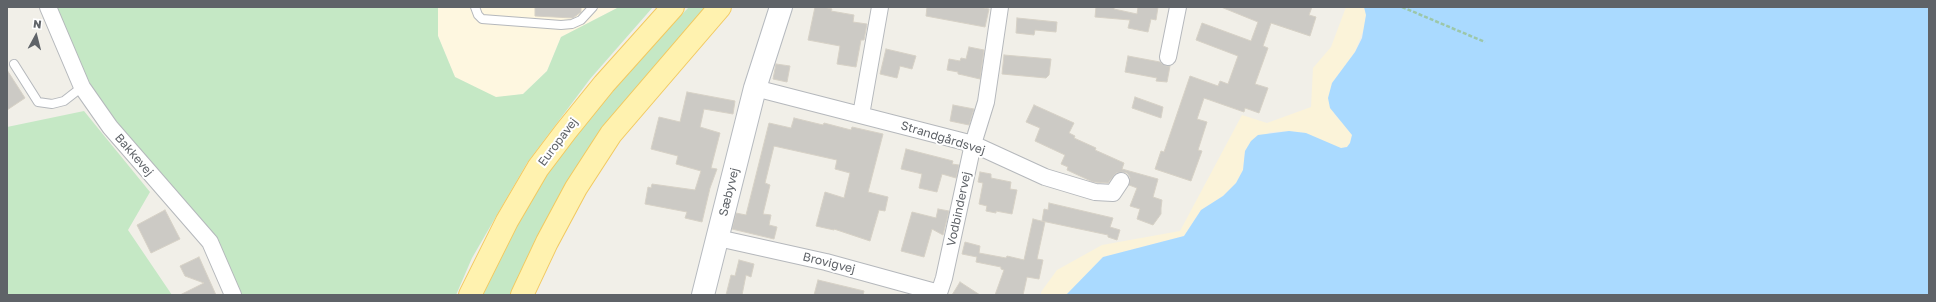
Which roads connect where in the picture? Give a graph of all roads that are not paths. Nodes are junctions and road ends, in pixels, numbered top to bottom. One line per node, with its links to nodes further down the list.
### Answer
1 (48, 7): 12 (street, Bakkevej)
2 (475, 7): 3 (lane)
3 (593, 7)
4 (673, 7): 20 (main road, Europavej)
5 (720, 7): 21 (main road)
6 (781, 7): 13 (street, Sæbyvej)
7 (880, 7): 14 (street)
8 (1000, 7): 15 (street, Vodbindervej)
9 (1178, 7): 10 (street)
10 (1168, 57)
11 (14, 64): 12 (lane)
12 (82, 87): 19 (street, Bakkevej)
13 (755, 88): 14 (street, Strandgårdsvej); 17 (street, Sæbyvej)
14 (861, 115): 15 (street, Strandgårdsvej)
15 (973, 144): 16 (street, Strandgårdsvej); 18 (street, Vodbindervej)
16 (1121, 181)
17 (718, 238): 18 (street, Brovigvej); 22 (street, Sæbyvej)
18 (939, 293)
19 (233, 295)
20 (470, 295)
21 (522, 295)
22 (703, 295)

